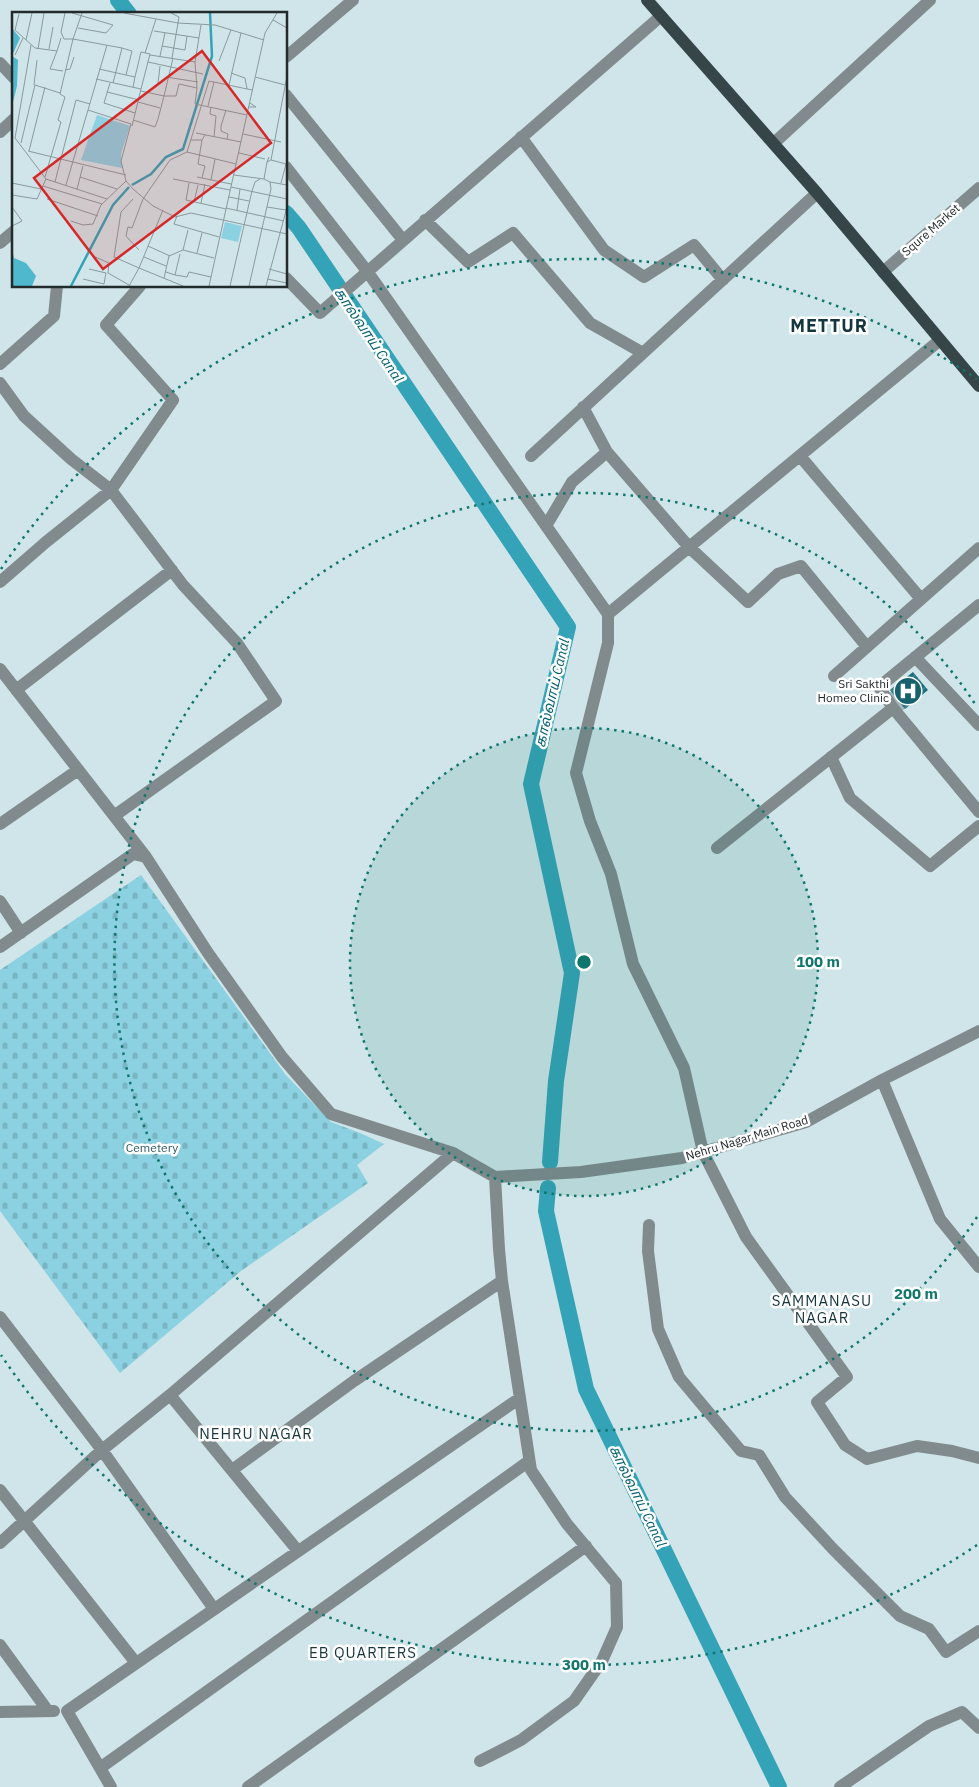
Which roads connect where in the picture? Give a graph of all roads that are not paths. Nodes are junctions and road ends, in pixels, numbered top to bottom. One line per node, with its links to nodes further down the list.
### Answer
1 (354, 0): 5 (street)
2 (647, 0): 4 (main road)
3 (930, 0): 12 (street)
4 (661, 16): 11 (street); 12 (main road)
5 (288, 55)
6 (0, 63): 7 (street)
7 (12, 76)
8 (288, 97): 18 (street)
9 (12, 121): 10 (street)
10 (0, 132)
11 (521, 137): 16 (street); 23 (street)
12 (774, 142): 15 (main road)
13 (288, 170): 21 (street)
14 (979, 188): 20 (street, Squre Market)
15 (817, 193): 20 (main road); 23 (street)
16 (425, 220): 18 (street); 27 (street)
17 (12, 233): 19 (street)
18 (403, 240): 21 (street)
19 (0, 243)
20 (883, 272): 26 (main road)
21 (364, 274): 22 (street); 36 (street)
22 (288, 280)
23 (723, 280): 27 (street)
24 (57, 288): 28 (street)
25 (138, 288): 35 (street)
26 (940, 340): 30 (main road); 34 (street)
27 (643, 353): 31 (street)
28 (0, 364)
29 (0, 383): 35 (street)
30 (979, 386)
31 (584, 407): 32 (street); 33 (street)
32 (607, 452): 36 (street); 37 (street)
33 (531, 456)
34 (800, 456): 37 (street); 41 (street)
35 (111, 490): 39 (street); 40 (street)
36 (546, 526): 43 (street)
37 (689, 547): 43 (street); 44 (street)
38 (979, 548): 41 (street)
39 (172, 570): 48 (street); 54 (street)
40 (0, 582)
41 (921, 599): 44 (street)
42 (979, 605): 45 (street)
43 (608, 614): 64 (street)
44 (867, 647): 47 (street)
45 (915, 657): 49 (street); 50 (street)
46 (2, 675): 48 (street)
47 (834, 676)
48 (16, 690): 52 (street)
49 (893, 708): 51 (street); 53 (street)
50 (979, 725)
51 (831, 757): 56 (street); 57 (street)
52 (78, 770): 54 (street); 55 (street)
53 (979, 812)
54 (114, 816): 58 (street)
55 (0, 824)
56 (979, 826)
57 (717, 848)
58 (146, 857): 60 (street); 65 (street)
59 (0, 901): 60 (street)
60 (20, 932): 61 (street)
61 (0, 947)
62 (979, 1031): 63 (street, Nehru Nagar Main Road)
63 (882, 1080): 64 (street, Nehru Nagar Main Road); 68 (street)
64 (703, 1152): 66 (street, Nehru Nagar Main Road); 74 (street)
65 (453, 1153): 66 (street); 71 (street)
66 (496, 1177): 69 (street)
67 (650, 1226): 83 (street)
68 (979, 1267)
69 (502, 1281): 72 (street); 76 (street)
70 (0, 1317): 73 (street)
71 (170, 1395): 73 (street); 76 (street)
72 (520, 1398): 75 (street); 81 (street)
73 (102, 1450): 78 (street); 82 (street)
74 (979, 1458)
75 (529, 1461): 80 (street); 91 (street)
76 (232, 1470): 81 (street)
77 (0, 1490): 78 (street)
78 (25, 1522): 79 (street); 85 (street)
79 (0, 1543)
80 (586, 1546): 90 (street); 93 (street)
81 (298, 1551): 82 (street)
82 (214, 1609): 85 (street)
83 (979, 1631)
84 (0, 1645): 86 (street)
85 (136, 1663): 87 (street)
86 (48, 1711): 87 (street); 88 (street)
87 (67, 1711): 91 (street)
88 (0, 1712)
89 (979, 1728): 94 (street)
90 (480, 1761)
91 (100, 1768): 92 (street)
92 (111, 1787)
93 (248, 1787)
94 (840, 1787)

